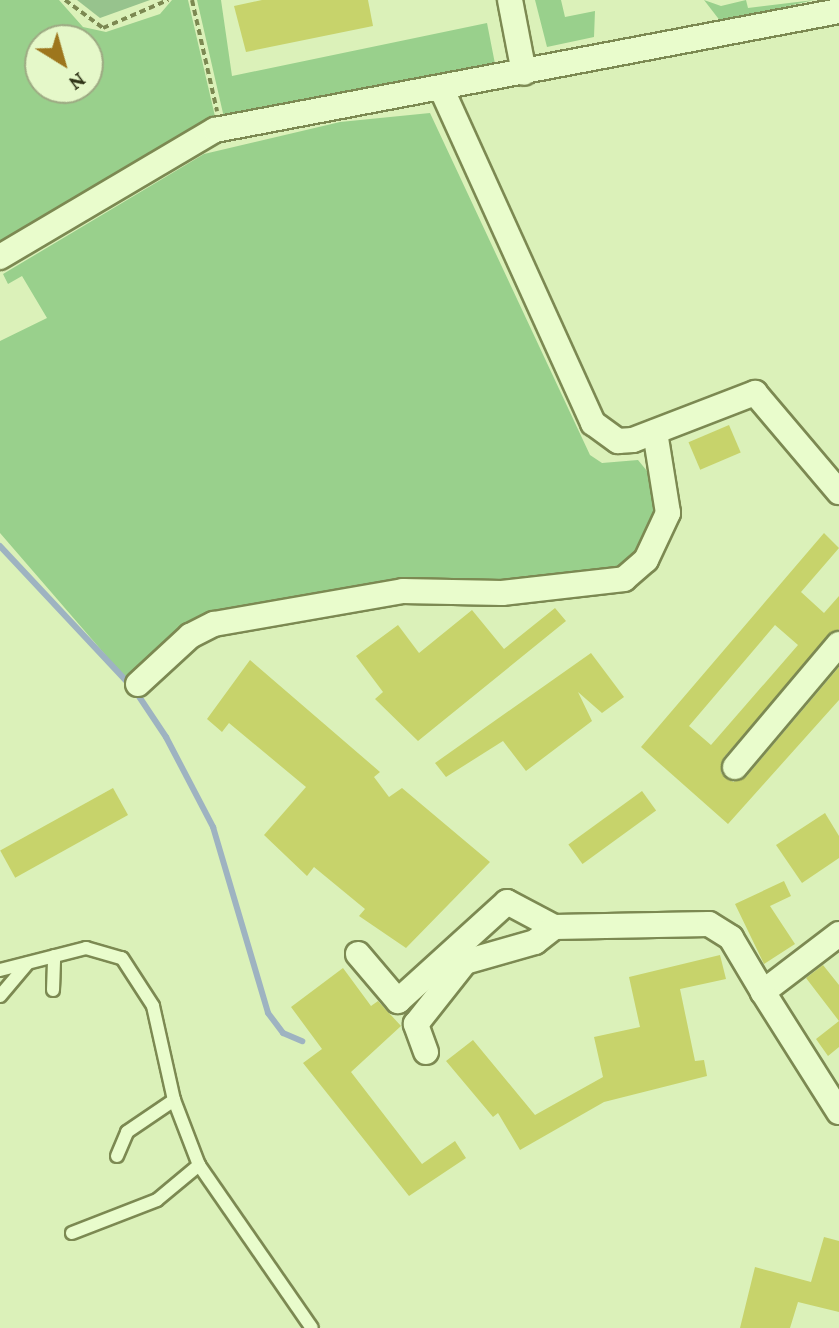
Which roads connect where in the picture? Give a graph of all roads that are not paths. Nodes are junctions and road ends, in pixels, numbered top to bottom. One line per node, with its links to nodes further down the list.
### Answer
1 (510, 0): 3 (street)
2 (839, 11): 3 (street)
3 (524, 73): 4 (street)
4 (442, 90): 5 (street); 6 (street)
5 (0, 257)
6 (655, 432): 7 (street); 9 (street)
7 (839, 492)
8 (839, 644): 10 (street)
9 (138, 684)
10 (735, 767)
11 (554, 927): 13 (street); 18 (street); 20 (street)
12 (839, 934): 18 (street)
13 (358, 954)
14 (54, 956): 15 (lane); 17 (lane); 21 (lane)
15 (28, 963): 16 (lane); 19 (lane)
16 (0, 970)
17 (53, 990)
18 (763, 992): 22 (street)
19 (0, 996)
20 (426, 1052)
21 (174, 1100): 23 (lane); 24 (lane)
22 (839, 1112)
23 (117, 1156)
24 (199, 1165): 25 (lane); 26 (lane)
25 (72, 1233)
26 (312, 1328)

